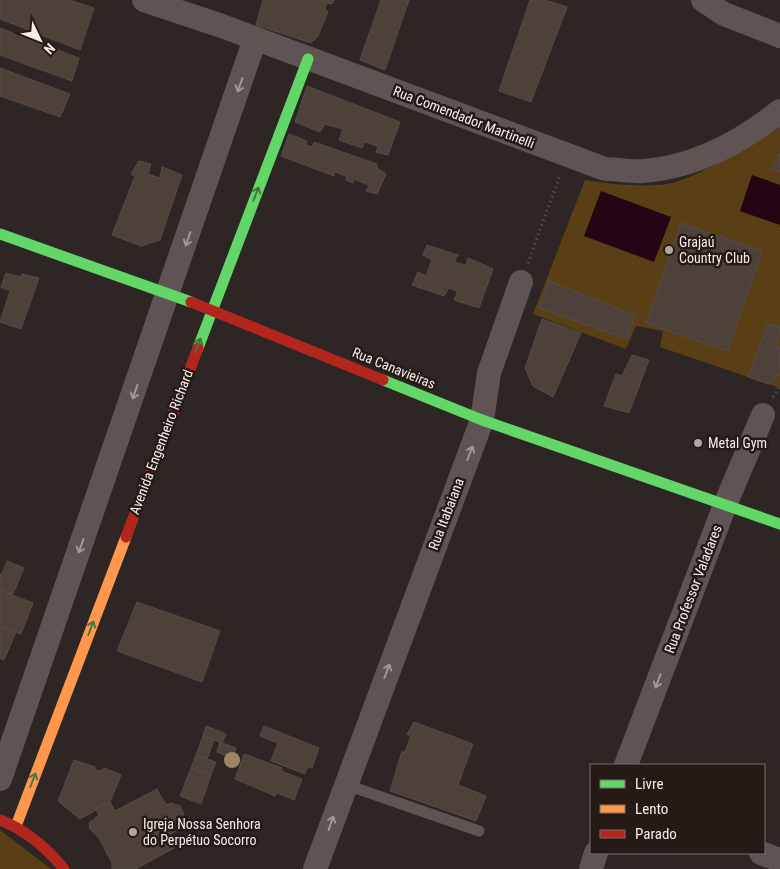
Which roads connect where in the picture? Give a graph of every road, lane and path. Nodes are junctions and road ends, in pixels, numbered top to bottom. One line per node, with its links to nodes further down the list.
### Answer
1 (144, 0): 4 (street, Rua Comendador Martinelli)
2 (703, 0): 3 (street)
3 (780, 36)
4 (255, 38): 5 (street, Rua Comendador Martinelli); 10 (street, one-way to 10)
5 (308, 59): 7 (street, Rua Comendador Martinelli); 11 (street, Avenida Engenheiro Richard, one-way to 5)
6 (780, 111): 7 (street, Rua Comendador Martinelli)
7 (567, 156): 9 (path)
8 (0, 234): 10 (street, Rua Canavieiras)
9 (521, 282): 13 (street, Rua Itabaiana)
10 (169, 293): 11 (street, Rua Canavieiras); 17 (street, one-way to 17)
11 (211, 310): 13 (street, Rua Canavieiras); 20 (street, Avenida Engenheiro Richard, one-way to 11)
12 (763, 415): 14 (street, Rua Professor Valadares)
13 (482, 420): 14 (street, Rua Canavieiras); 18 (street, Rua Itabaiana, one-way to 13)
14 (725, 505): 15 (street, Rua Canavieiras); 16 (street, Rua Professor Valadares, one-way to 16)
15 (780, 524)
16 (626, 764)
17 (0, 780)
18 (344, 784): 21 (lane); 26 (street, Rua Itabaiana, one-way to 18)
19 (0, 820): 20 (street)
20 (16, 826): 25 (street)
21 (479, 831)
22 (596, 854): 27 (street)
23 (764, 854): 24 (street)
24 (780, 860)
25 (64, 869)
26 (315, 869)
27 (591, 869)

